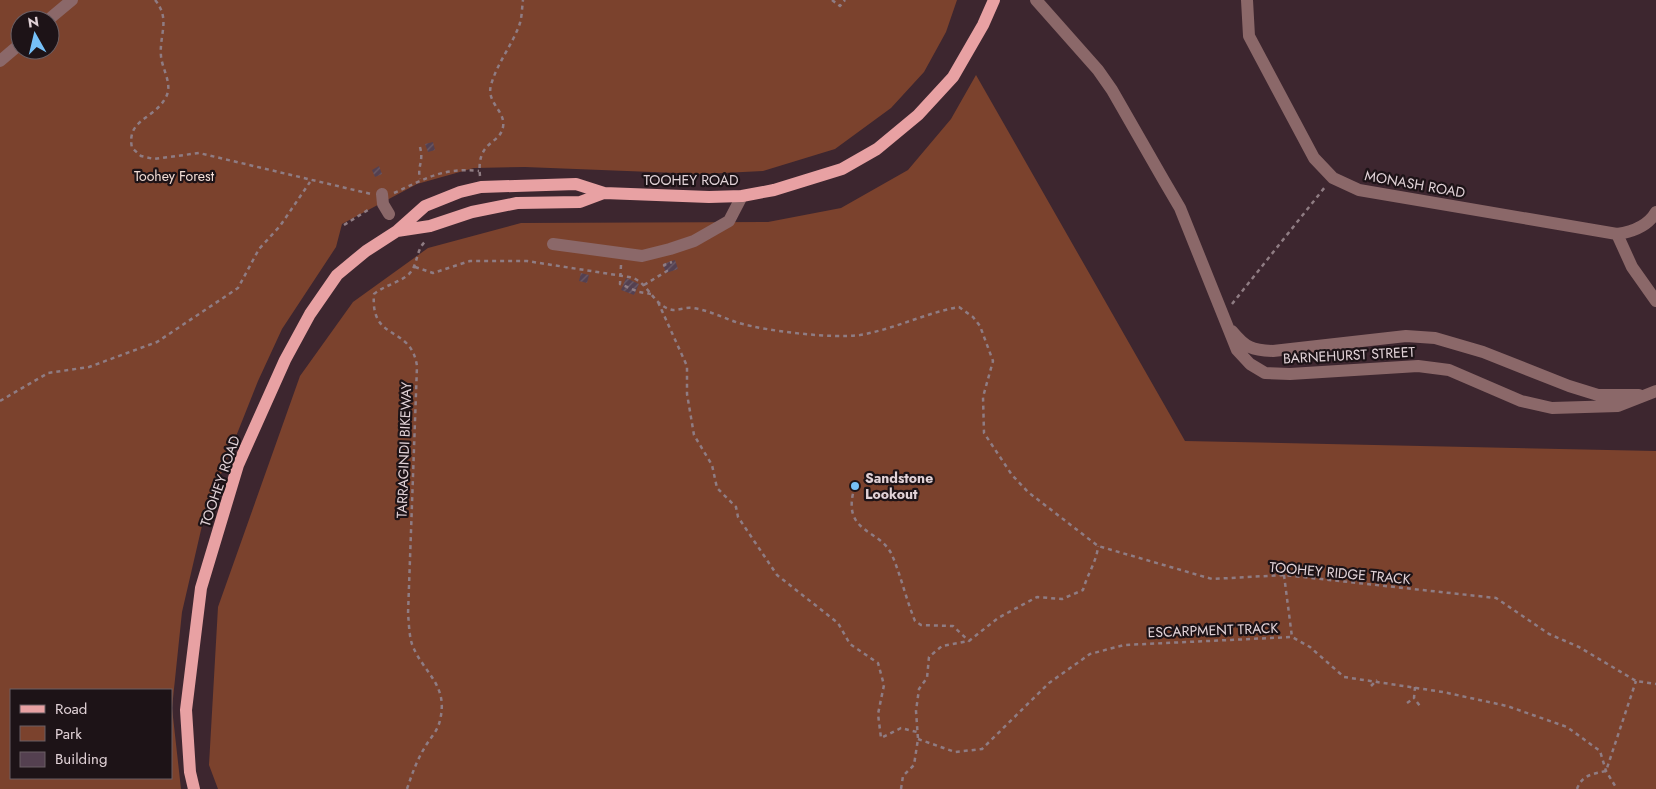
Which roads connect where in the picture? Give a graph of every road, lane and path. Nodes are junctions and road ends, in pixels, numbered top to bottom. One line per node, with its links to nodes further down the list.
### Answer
1 (72, 0): 9 (street)
2 (155, 0): 17 (path)
3 (524, 0): 13 (path)
4 (832, 0): 5 (path)
5 (846, 0)
6 (994, 0): 19 (main road, TOOHEY ROAD)
7 (1036, 0): 40 (street, BARNEHURST STREET)
8 (1247, 0): 15 (street, MONASH ROAD)
9 (60, 10)
10 (10, 52): 11 (street)
11 (0, 61)
12 (420, 147): 16 (path)
13 (479, 171): 14 (path); 16 (path)
14 (480, 177)
15 (1333, 178): 25 (street, MONASH ROAD); 40 (path)
16 (420, 179): 20 (path)
17 (310, 182): 20 (path); 43 (path)
18 (604, 194): 19 (main road, TOOHEY ROAD); 24 (main road, TOOHEY ROAD); 24 (main road, TOOHEY ROAD)
19 (742, 196): 27 (street)
20 (379, 199): 22 (street); 23 (path)
21 (1656, 212): 25 (street, MONASH ROAD)
22 (389, 214)
23 (344, 225)
24 (397, 231): 60 (main road, TOOHEY ROAD)
25 (1617, 234): 39 (street)
26 (428, 238): 31 (path)
27 (552, 244)
28 (674, 262): 30 (path)
29 (660, 264): 30 (path)
30 (664, 265): 34 (path)
31 (415, 267): 33 (path); 61 (path, TARRAGINDI BIKEWAY)
32 (620, 270): 33 (path)
33 (621, 275): 34 (path); 36 (path)
34 (644, 285): 35 (path, TOOHEY RIDGE TRACK)
35 (648, 290): 36 (path); 37 (path, TOOHEY RIDGE TRACK)
36 (642, 293): 37 (path)
37 (652, 294): 38 (path, TOOHEY RIDGE TRACK)
38 (656, 299): 45 (path, TOOHEY RIDGE TRACK); 57 (path)
39 (1656, 301)
40 (1224, 321): 42 (street, BARNEHURST STREET); 42 (street, BARNEHURST STREET)
41 (1656, 391): 42 (street, BARNEHURST STREET)
42 (1642, 395)
43 (0, 401)
44 (855, 486): 48 (path)
45 (1098, 546): 46 (path, TOOHEY RIDGE TRACK); 48 (path)
46 (1284, 575): 47 (path); 50 (path, TOOHEY RIDGE TRACK)
47 (1292, 637): 49 (path, ESCARPMENT TRACK); 58 (path, ESCARPMENT TRACK)
48 (969, 641): 57 (path)
49 (1377, 680): 52 (path); 53 (path, ESCARPMENT TRACK)
50 (1636, 681): 51 (path, TOOHEY RIDGE TRACK); 59 (path)
51 (1656, 684)
52 (1371, 686)
53 (1415, 686): 54 (path); 59 (path, ESCARPMENT TRACK)
54 (1414, 698): 55 (path); 56 (path)
55 (1407, 703)
56 (1420, 706)
57 (917, 732): 58 (path)
58 (918, 739): 62 (path)
59 (1606, 771): 63 (path); 64 (path, ESCARPMENT TRACK)
60 (194, 789)
61 (407, 789)
62 (901, 789)
63 (1577, 789)
64 (1617, 789)

